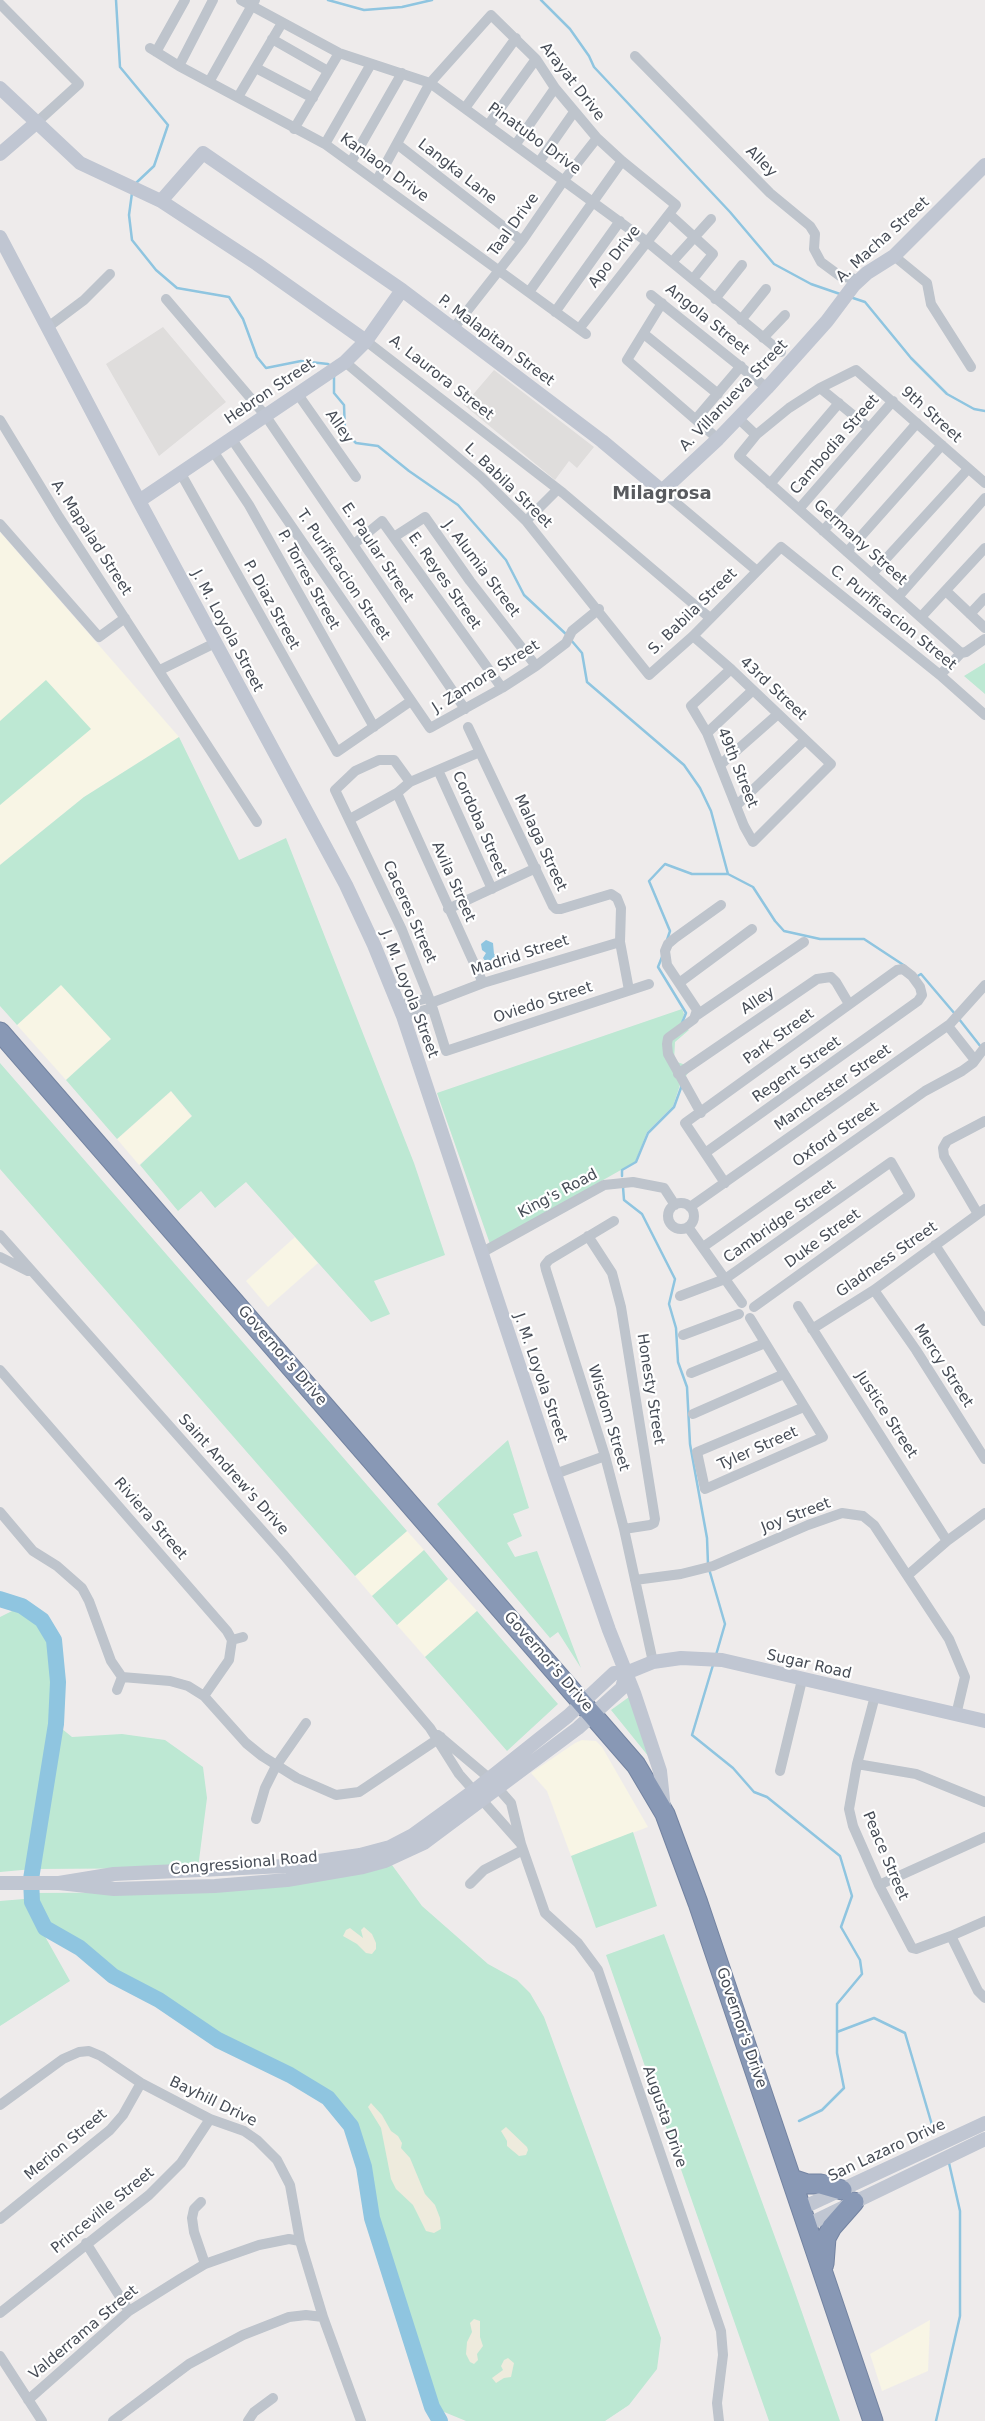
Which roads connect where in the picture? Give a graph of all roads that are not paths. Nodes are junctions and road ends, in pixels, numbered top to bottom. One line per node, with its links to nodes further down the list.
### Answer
1 (184, 0): 13 (street, Kanlaon Drive)
2 (213, 0): 13 (street)
3 (241, 0): 4 (street, Pinatubo Drive)
4 (253, 3): 6 (street, Pinatubo Drive); 17 (street)
5 (0, 4): 25 (street)
6 (282, 22): 8 (street); 9 (street, Pinatubo Drive)
7 (516, 38): 11 (street, Arayat Drive); 18 (street, Arayat Drive); 23 (street)
8 (272, 39): 14 (street); 15 (street)
9 (339, 53): 12 (street, Pinatubo Drive); 15 (street)
10 (635, 56): 54 (street, Alley)
11 (536, 59): 20 (street, Arayat Drive); 26 (street)
12 (371, 64): 16 (street, Pinatubo Drive); 29 (street)
13 (179, 66): 17 (street, Kanlaon Drive)
14 (256, 68): 21 (street); 22 (street)
15 (328, 71): 22 (street)
16 (402, 73): 18 (street, Pinatubo Drive); 33 (street)
17 (209, 82): 21 (street, Kanlaon Drive)
18 (430, 83): 23 (street, Pinatubo Drive); 30 (street)
19 (0, 88): 25 (main road, A. Laurora Street)
20 (555, 88): 24 (street, Arayat Drive); 31 (street)
21 (238, 97): 27 (street, Kanlaon Drive)
22 (313, 98): 27 (street)
23 (466, 108): 26 (street, Pinatubo Drive)
24 (574, 112): 28 (street, Arayat Drive); 34 (street)
25 (36, 123): 32 (main road); 39 (main road, A. Laurora Street)
26 (489, 124): 31 (street, Pinatubo Drive)
27 (294, 129): 29 (street, Kanlaon Drive)
28 (598, 138): 35 (street, Arayat Drive); 38 (street, Taal Drive)
29 (325, 144): 33 (street, Kanlaon Drive)
30 (397, 144): 37 (street); 47 (street, Langka Lane)
31 (516, 144): 34 (street, Pinatubo Drive)
32 (0, 154)
33 (351, 162): 37 (street, Kanlaon Drive)
34 (539, 162): 38 (street, Pinatubo Drive)
35 (622, 162): 40 (street); 41 (street, Arayat Drive)
36 (985, 165): 48 (main road, A. Macha Street)
37 (377, 180): 51 (street, Kanlaon Drive)
38 (564, 180): 40 (street, Pinatubo Drive); 47 (street, Taal Drive)
39 (160, 202): 56 (main road, P. Malapitan Street); 71 (main road, A. Laurora Street)
40 (594, 202): 43 (street, Pinatubo Drive); 57 (street)
41 (673, 209): 45 (street, Arayat Drive); 46 (street, Apo Drive)
42 (711, 219): 45 (street)
43 (620, 221): 46 (street, Pinatubo Drive); 62 (street)
44 (0, 237): 66 (main road, J. M. Loyola Street)
45 (695, 237): 49 (street); 53 (street, Arayat Drive)
46 (646, 241): 49 (street, Pinatubo Drive); 68 (street, Apo Drive)
47 (522, 242): 51 (street, Taal Drive)
48 (894, 256): 54 (main road, A. Macha Street); 75 (street)
49 (672, 262): 53 (street, Pinatubo Drive)
50 (742, 265): 60 (street)
51 (499, 271): 57 (street, Kanlaon Drive); 67 (street, Taal Drive)
52 (110, 274): 66 (street)
53 (692, 279): 60 (street, Pinatubo Drive)
54 (857, 283): 65 (main road, A. Macha Street)
55 (766, 289): 64 (street)
56 (402, 290): 67 (main road, P. Malapitan Street); 71 (main road, Hebron Street)
57 (529, 292): 62 (street, Kanlaon Drive)
58 (652, 295): 61 (street, Angola Street)
59 (166, 299): 82 (street, E. Paular Street)
60 (715, 299): 64 (street, Pinatubo Drive)
61 (662, 303): 69 (street); 73 (street, Angola Street)
62 (555, 312): 68 (street, Kanlaon Drive)
63 (785, 315): 70 (street)
64 (741, 320): 70 (street, Pinatubo Drive)
65 (827, 321): 76 (main road, A. Villanueva Street)
66 (48, 327): 101 (main road, J. M. Loyola Street)
67 (453, 329): 99 (main road, P. Malapitan Street)
68 (583, 331)
69 (644, 334): 79 (street); 84 (street)
70 (764, 338): 72 (street, Pinatubo Drive)
71 (366, 341): 74 (main road, Hebron Street); 98 (street, A. Laurora Street)
72 (781, 352)
73 (741, 366): 76 (street, Angola Street); 79 (street)
74 (337, 367): 78 (main road, Hebron Street); 103 (street, L. Babila Street)
75 (971, 367)
76 (768, 388): 83 (main road, A. Villanueva Street)
77 (820, 388): 80 (street, 9th Street); 81 (street); 88 (street)
78 (297, 393): 82 (main road, Hebron Street); 95 (street, Alley)
79 (718, 394): 84 (street)
80 (893, 401): 86 (street, 9th Street); 87 (street, Cambodia Street)
81 (839, 404): 87 (street); 97 (street)
82 (265, 415): 89 (main road, Hebron Street); 107 (street, E. Paular Street)
83 (738, 418): 88 (street); 90 (main road, A. Villanueva Street)
84 (696, 419): 90 (street)
85 (0, 420): 119 (street, A. Mapalad Street)
86 (916, 423): 91 (street, 9th Street); 105 (street)
87 (869, 428): 102 (street, Cambodia Street)
88 (756, 435): 97 (street, Germany Street)
89 (231, 438): 92 (main road, Hebron Street); 133 (street, T. Purificacion Street)
90 (718, 439): 99 (main road, A. Villanueva Street)
91 (942, 446): 93 (street, 9th Street); 110 (street)
92 (213, 451): 94 (main road, Hebron Street); 137 (street, P. Torres Street)
93 (968, 468): 96 (street, 9th Street); 112 (street)
94 (180, 472): 101 (main road, Hebron Street); 137 (street, P. Diaz Street)
95 (356, 477)
96 (985, 483)
97 (770, 484): 102 (street, Germany Street)
98 (558, 489): 103 (street); 120 (street, A. Laurora Street)
99 (662, 491): 111 (street, P. Malapitan Street)
100 (985, 498): 114 (street)
101 (139, 501): 124 (main road, J. M. Loyola Street)
102 (799, 509): 105 (street, Germany Street)
103 (526, 520): 116 (street, L. Babila Street)
104 (0, 524): 119 (street)
105 (823, 530): 110 (street, Germany Street)
106 (394, 537): 107 (street, E. Reyes Street); 126 (street, J. Alumia Street); 131 (street, E. Reyes Street)
107 (354, 544): 134 (street, E. Paular Street)
108 (780, 547): 111 (street, S. Babila Street); 130 (street, C. Purificacion Street)
109 (985, 548): 113 (street)
110 (847, 552): 112 (street, Germany Street)
111 (757, 571): 120 (street, S. Babila Street)
112 (872, 574): 114 (street, Germany Street)
113 (946, 591): 117 (street); 118 (street)
114 (898, 597): 118 (street, Germany Street)
115 (985, 598): 117 (street)
116 (599, 609): 126 (street, J. Zamora Street); 129 (street, L. Babila Street)
117 (970, 614): 121 (street)
118 (921, 617): 125 (street, Germany Street)
119 (125, 618): 128 (street, A. Mapalad Street)
120 (710, 618): 122 (street, S. Babila Street)
121 (985, 628)
122 (693, 636): 127 (street, 43rd Street); 129 (street, S. Babila Street)
123 (985, 639): 125 (street)
124 (215, 643): 128 (street); 165 (main road, J. M. Loyola Street)
125 (961, 653): 130 (street)
126 (536, 666): 131 (street, J. Zamora Street)
127 (731, 669): 132 (street, 43rd Street); 140 (street, 49th Street)
128 (160, 670): 149 (street, A. Mapalad Street)
129 (649, 675)
130 (940, 675): 136 (street, C. Purificacion Street)
131 (502, 688): 134 (street, J. Zamora Street)
132 (753, 690): 135 (street, 43rd Street); 140 (street)
133 (411, 701): 137 (street); 138 (street, T. Purificacion Street)
134 (465, 709): 138 (street, J. Zamora Street)
135 (778, 714): 141 (street, 43rd Street); 143 (street)
136 (985, 715)
137 (374, 727)
138 (430, 728)
139 (468, 728): 142 (street, Malaga Street)
140 (707, 733): 143 (street, 49th Street)
141 (805, 740): 147 (street); 150 (street, 43rd Street)
142 (480, 752): 144 (street); 151 (street, Malaga Street)
143 (720, 765): 147 (street, 49th Street)
144 (438, 770): 145 (street); 152 (street, Cordoba Street)
145 (410, 782): 146 (street); 148 (street, Caceres Street)
146 (397, 793): 148 (street); 154 (street, Avila Street)
147 (737, 805): 150 (street, 49th Street)
148 (350, 819): 163 (street, Caceres Street)
149 (257, 822)
150 (754, 842)
151 (536, 868): 152 (street); 156 (street, Malaga Street)
152 (492, 889): 154 (street)
153 (721, 905): 159 (street)
154 (448, 909): 158 (street, Avila Street)
155 (752, 929): 159 (street)
156 (620, 942): 158 (street, Madrid Street); 162 (street, Malaga Street)
157 (804, 942): 167 (street, Alley)
158 (483, 983): 163 (street, Madrid Street)
159 (680, 983): 167 (street)
160 (649, 984): 162 (street, Oviedo Street)
161 (985, 985): 168 (street, Manchester Street)
162 (629, 990): 171 (street, Oviedo Street)
163 (430, 1003): 165 (street, Madrid Street); 171 (street, Caceres Street)
164 (849, 1004): 166 (street, Park Street); 173 (street, Alley); 174 (street, Park Street)
165 (407, 1009): 188 (main road, J. M. Loyola Street)
166 (906, 1011): 176 (street, Regent Street)
167 (697, 1015): 173 (street, Alley)
168 (948, 1026): 172 (street); 178 (street, Manchester Street)
169 (0, 1032): 225 (highway, Governor's Drive)
170 (985, 1046): 172 (street, Oxford Street)
171 (446, 1051)
172 (974, 1059): 187 (street, Oxford Street)
173 (678, 1074): 174 (street, Alley)
174 (701, 1113): 176 (street, Park Street)
175 (985, 1121): 181 (street, Gladness Street)
176 (705, 1153): 178 (street, Park Street)
177 (891, 1162): 191 (street, Cambridge Street); 196 (street, Duke Street)
178 (725, 1183): 180 (street, Manchester Street)
179 (674, 1205): 180 (street); 183 (street); 188 (street, King's Road)
180 (690, 1207): 183 (street)
181 (982, 1212): 186 (street, Gladness Street)
182 (614, 1221): 185 (street, Wisdom Street)
183 (688, 1227): 187 (street)
184 (0, 1235): 190 (street)
185 (588, 1236): 207 (street, Wisdom Street); 212 (street, Honesty Street)
186 (935, 1245): 192 (street, Gladness Street); 198 (street)
187 (702, 1248): 191 (street)
188 (481, 1253): 209 (main road, J. M. Loyola Street)
189 (0, 1257): 190 (street, Saint Andrew's Drive)
190 (34, 1274): 229 (street, Saint Andrew's Drive)
191 (725, 1279): 193 (street, Cambridge Street); 194 (street)
192 (874, 1290): 199 (street, Gladness Street); 208 (street, Mercy Street)
193 (680, 1296)
194 (742, 1303): 196 (street); 197 (street)
195 (798, 1306): 199 (street, Justice Street)
196 (752, 1313): 197 (street); 201 (street)
197 (738, 1314): 200 (street)
198 (985, 1321)
199 (812, 1329): 213 (street, Justice Street)
200 (683, 1335)
201 (765, 1343): 203 (street); 204 (street)
202 (0, 1370): 217 (street, Riviera Street)
203 (690, 1373)
204 (784, 1374): 205 (street); 206 (street)
205 (804, 1407): 205 (street, Tyler Street)
206 (693, 1414)
207 (605, 1456): 209 (street); 212 (street, Wisdom Street)
208 (985, 1459)
209 (555, 1474): 219 (main road, J. M. Loyola Street)
210 (0, 1512): 220 (street)
211 (985, 1513): 213 (street)
212 (624, 1530): 215 (street, Wisdom Street)
213 (948, 1541): 214 (street)
214 (908, 1575): 215 (street, Joy Street); 226 (street, Joy Street)
215 (635, 1580): 218 (street, Wisdom Street)
216 (243, 1637): 217 (street)
217 (232, 1640): 223 (street)
218 (653, 1662): 219 (main road, Sugar Road); 221 (main road, Sugar Road)
219 (626, 1673): 225 (main road, Sugar Road); 236 (main road, J. M. Loyola Street)
220 (122, 1677): 222 (street); 223 (street)
221 (802, 1680): 224 (main road, Sugar Road); 232 (street)
222 (117, 1690)
223 (204, 1696): 231 (street)
224 (875, 1696): 226 (main road, Sugar Road); 230 (street, Peace Street)
225 (589, 1708): 233 (main road, Congressional Road); 236 (highway, Governor's Drive)
226 (956, 1715): 227 (main road, Sugar Road)
227 (985, 1722)
228 (306, 1723): 231 (street)
229 (439, 1739): 231 (street); 233 (street, Saint Andrew's Drive); 234 (street, Saint Andrew's Drive)
230 (857, 1764): 235 (street); 242 (street, Peace Street)
231 (276, 1766): 237 (street)
232 (780, 1771)
233 (493, 1783): 234 (main road, Congressional Road); 239 (street, Augusta Drive)
234 (479, 1795): 239 (street, Augusta Drive); 240 (main road, Congressional Road)
235 (985, 1802)
236 (664, 1814): 251 (highway, Governor's Drive)
237 (256, 1819)
238 (985, 1837): 242 (street)
239 (522, 1847): 241 (street); 272 (street, Augusta Drive)
240 (0, 1883)
241 (470, 1884)
242 (879, 1885): 244 (street, Peace Street)
243 (985, 1921): 244 (street, Peace Street)
244 (951, 1936): 245 (street)
245 (985, 1998)
246 (141, 2083): 247 (street, Bayhill Drive); 248 (street, Bayhill Drive); 255 (street, Merion Street)
247 (0, 2105)
248 (210, 2119): 256 (street, Bayhill Drive); 257 (street, Princeville Street)
249 (985, 2123): 252 (main road, San Lazaro Drive)
250 (985, 2139): 252 (main road, San Lazaro Drive)
251 (792, 2179): 252 (highway); 254 (highway, Governor's Drive)
252 (853, 2194): 254 (main road, San Lazaro Drive); 259 (highway)
253 (201, 2202): 258 (street)
254 (805, 2216): 259 (highway, Governor's Drive)
255 (0, 2219)
256 (300, 2241): 258 (street, Valderrama Street); 262 (street, Bayhill Drive)
257 (86, 2243): 260 (street); 261 (street, Princeville Street)
258 (205, 2264): 260 (street, Valderrama Street)
259 (823, 2273): 273 (highway, Governor's Drive)
260 (129, 2311): 265 (street, Valderrama Street)
261 (0, 2313)
262 (323, 2317): 266 (street); 271 (street, Bayhill Drive)
263 (0, 2356): 265 (street)
264 (273, 2398): 270 (street)
265 (28, 2400): 267 (street)
266 (125, 2412): 268 (street); 269 (street)
267 (42, 2421)
268 (113, 2421)
269 (131, 2421)
270 (248, 2421)
271 (361, 2421)
272 (719, 2421)
273 (874, 2421)

